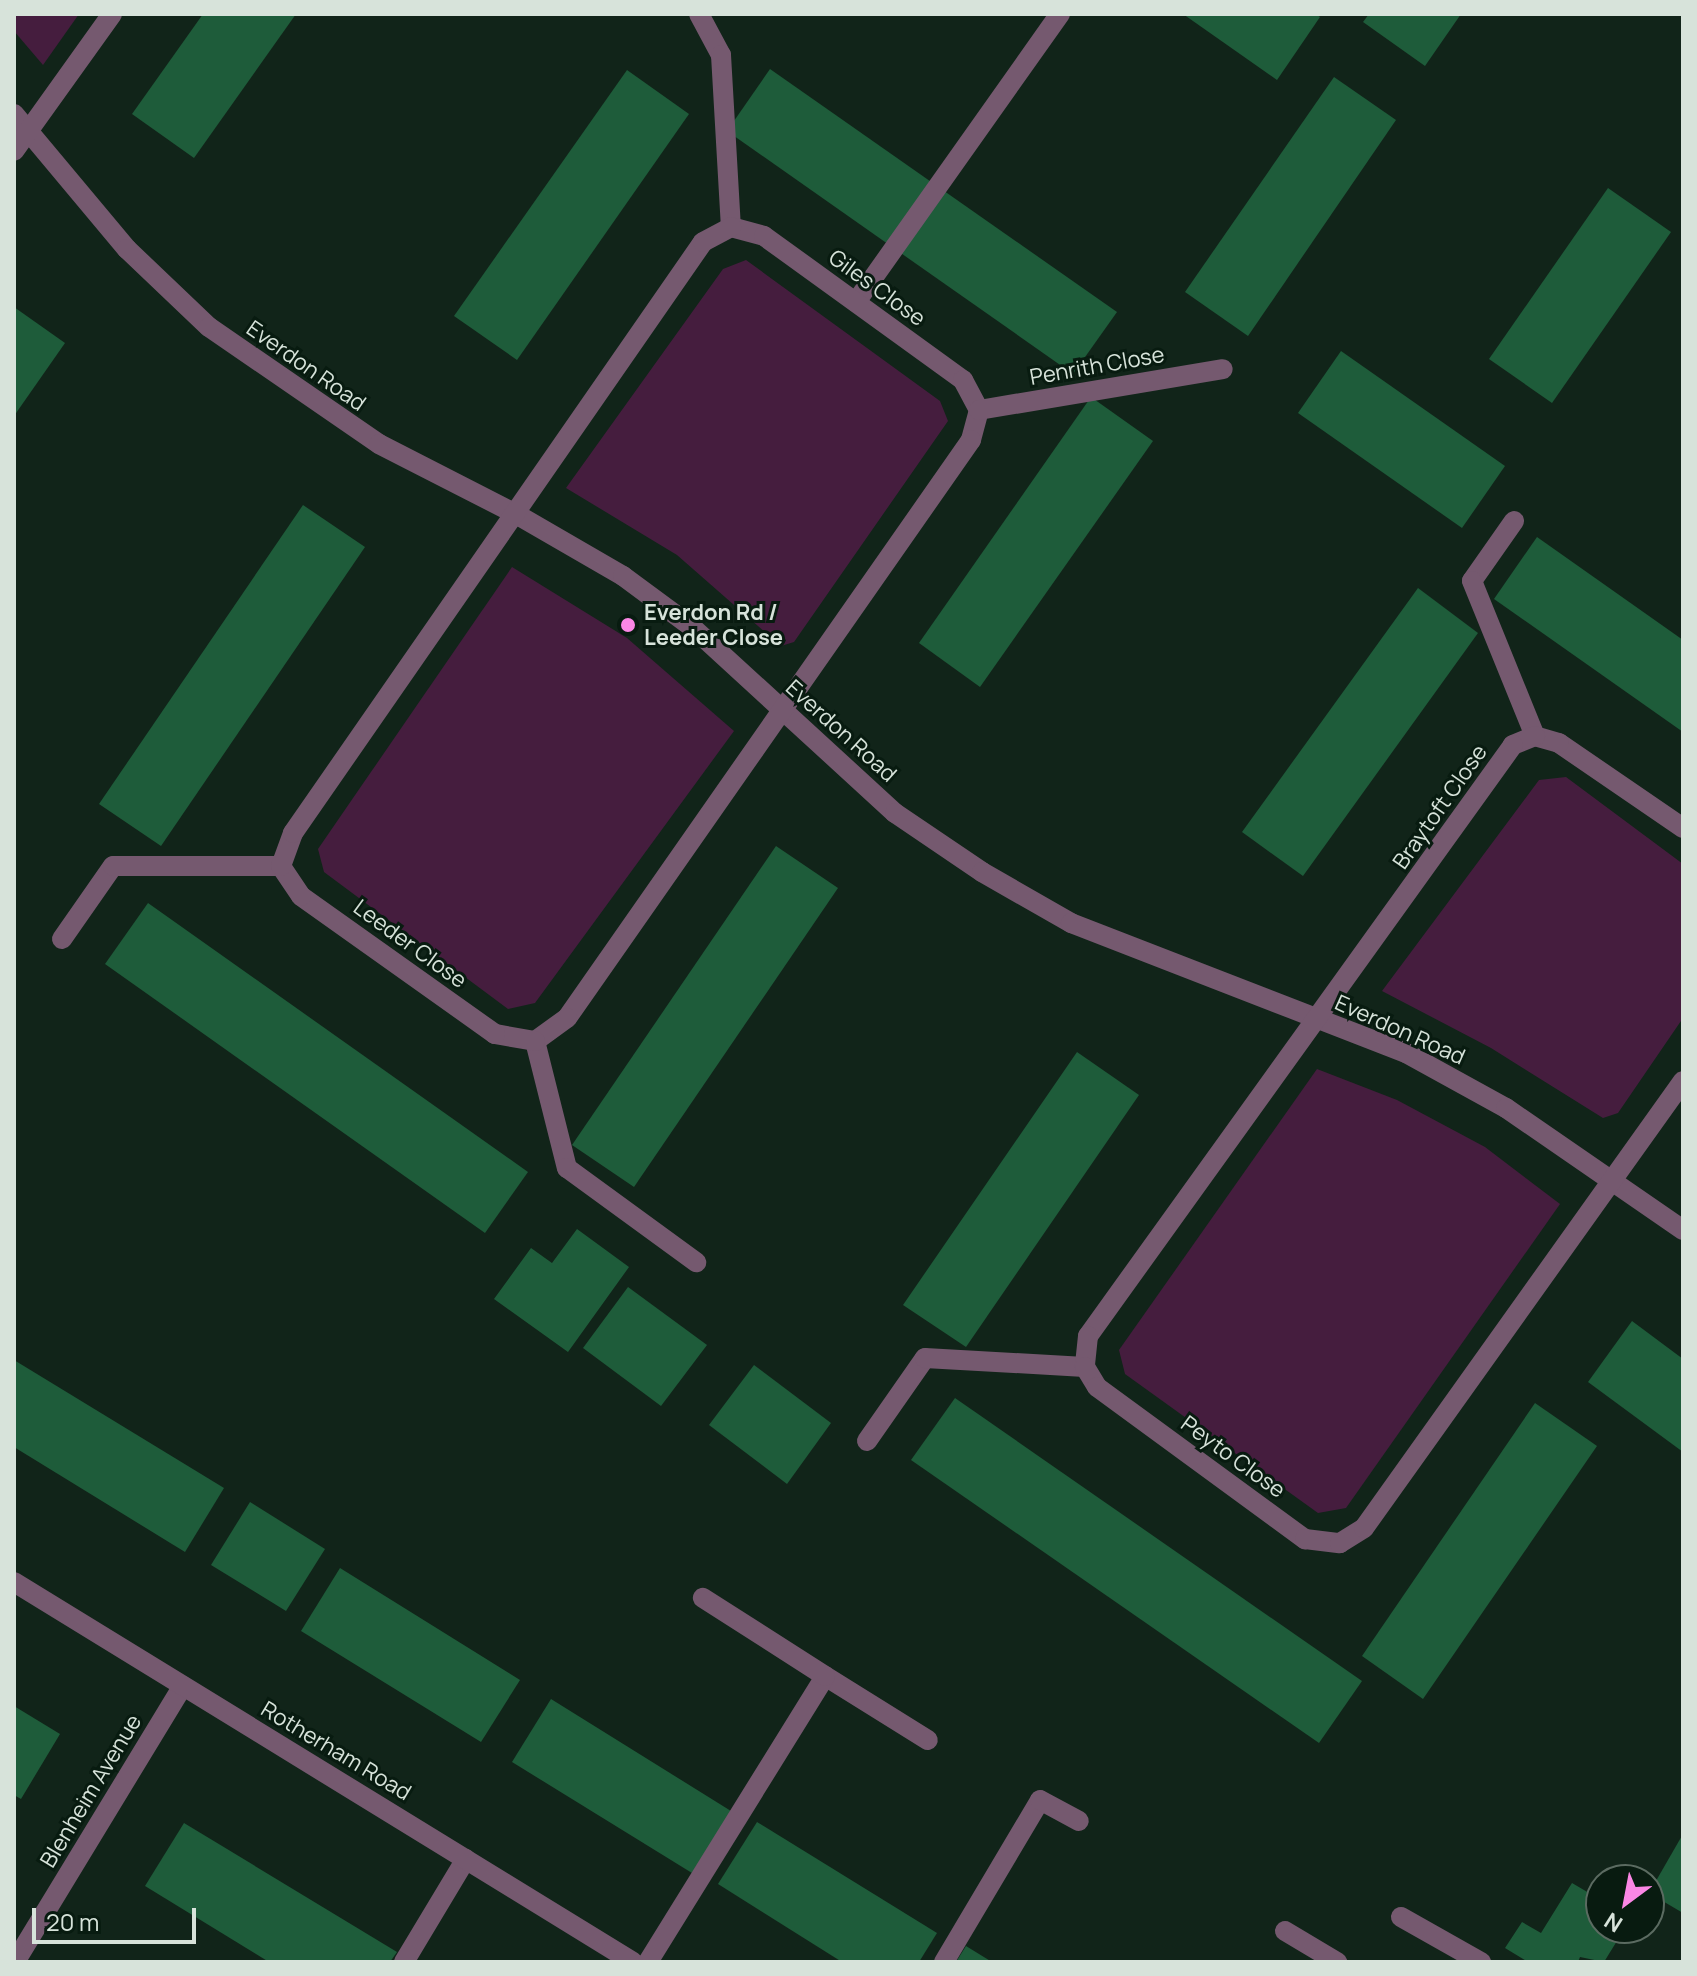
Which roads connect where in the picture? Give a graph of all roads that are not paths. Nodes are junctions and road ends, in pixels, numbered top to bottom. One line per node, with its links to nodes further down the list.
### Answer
1 (112, 14): 5 (street)
2 (699, 14): 7 (street)
3 (1060, 14): 8 (street)
4 (14, 114): 5 (street, Everdon Road)
5 (28, 131): 6 (street); 11 (street, Everdon Road)
6 (14, 151)
7 (731, 227): 8 (street, Giles Close); 11 (street)
8 (856, 302): 10 (street, Giles Close)
9 (1223, 369): 10 (street, Penrith Close)
10 (979, 410): 13 (street)
11 (516, 514): 13 (street, Everdon Road); 16 (street)
12 (1514, 521): 14 (street)
13 (779, 708): 18 (street, Everdon Road); 19 (street)
14 (1535, 736): 15 (street); 18 (street, Braytoft Close)
15 (1683, 828)
16 (281, 866): 17 (street); 19 (street, Leeder Close)
17 (62, 939)
18 (1318, 1019): 21 (street, Everdon Road); 24 (street)
19 (535, 1041): 23 (street)
20 (1683, 1081): 21 (street)
21 (1613, 1181): 22 (street, Everdon Road); 24 (street, Peyto Close)
22 (1683, 1230)
23 (696, 1262)
24 (1085, 1367): 25 (street)
25 (867, 1441)
26 (14, 1582): 29 (street, Rotherham Road)
27 (703, 1598): 28 (street)
28 (825, 1676): 30 (street); 38 (street)
29 (183, 1686): 32 (street, Rotherham Road); 35 (street, Blenheim Avenue)
30 (928, 1740)
31 (1079, 1821): 39 (street)
32 (466, 1859): 36 (street); 37 (street, Rotherham Road)
33 (1401, 1917): 41 (street)
34 (1285, 1931): 40 (street)
35 (15, 1959)
36 (404, 1962)
37 (633, 1962)
38 (648, 1962)
39 (944, 1962)
40 (1337, 1962)
41 (1481, 1962)

